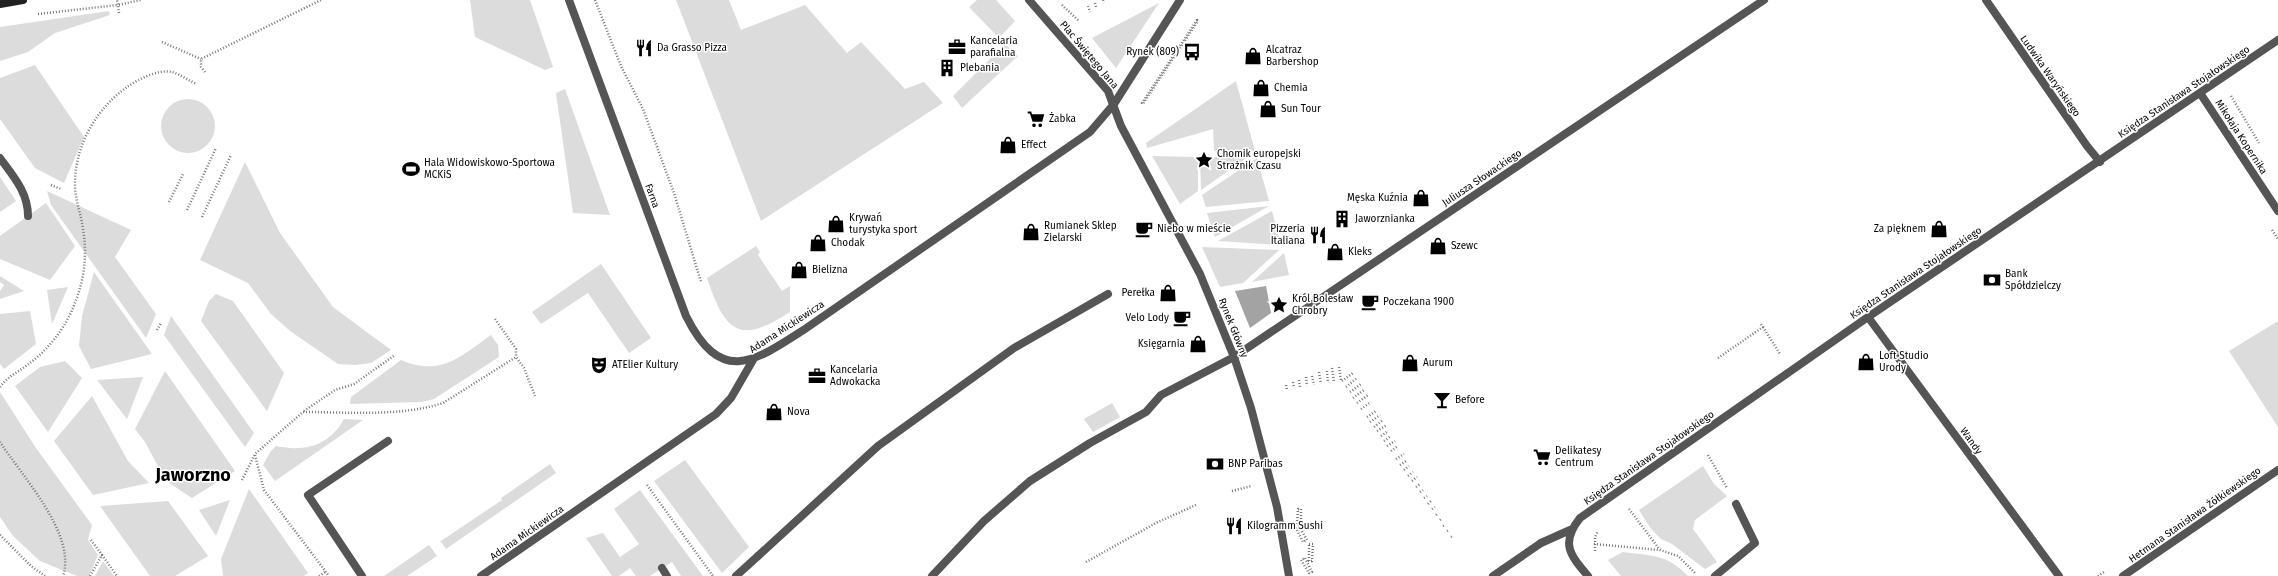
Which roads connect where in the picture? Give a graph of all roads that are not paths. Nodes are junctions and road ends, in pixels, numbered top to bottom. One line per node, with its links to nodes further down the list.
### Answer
1 (23, 0): 7 (street)
2 (569, 0): 18 (street, Farna)
3 (1029, 0): 10 (street, Plac Świętego Jana)
4 (1181, 0): 10 (street, Plac Świętego Jana)
5 (1764, 0): 17 (street, Juliusza Słowackiego)
6 (1986, 0): 12 (street, Ludwika Waryńskiego)
7 (0, 4)
8 (2278, 40): 9 (street, Księdza Stanisława Stojałowskiego)
9 (2200, 93): 12 (street, Księdza Stanisława Stojałowskiego); 13 (street, Mikołaja Kopernika)
10 (1114, 104): 17 (street, Rynek Główny); 18 (street, Adama Mickiewicza)
11 (0, 158): 14 (street)
12 (2100, 162): 16 (street, Księdza Stanisława Stojałowskiego)
13 (2278, 211)
14 (28, 216)
15 (1108, 294): 27 (street)
16 (1868, 317): 22 (street, Księdza Stanisława Stojałowskiego); 33 (street, Wandy)
17 (1234, 357): 28 (street, Juliusza Słowackiego); 29 (street, Rynek Główny)
18 (753, 360): 25 (street, Adama Mickiewicza)
19 (388, 441): 24 (street)
20 (2278, 470): 34 (street, Hetmana Stanisława Żółkiewskiego)
21 (1736, 504): 32 (street)
22 (1570, 530): 30 (street); 31 (street)
23 (662, 568): 26 (street)
24 (362, 576)
25 (482, 576)
26 (667, 576)
27 (736, 576)
28 (932, 576)
29 (1288, 576)
30 (1493, 576)
31 (1588, 576)
32 (1715, 576)
33 (2059, 576)
34 (2123, 576)

